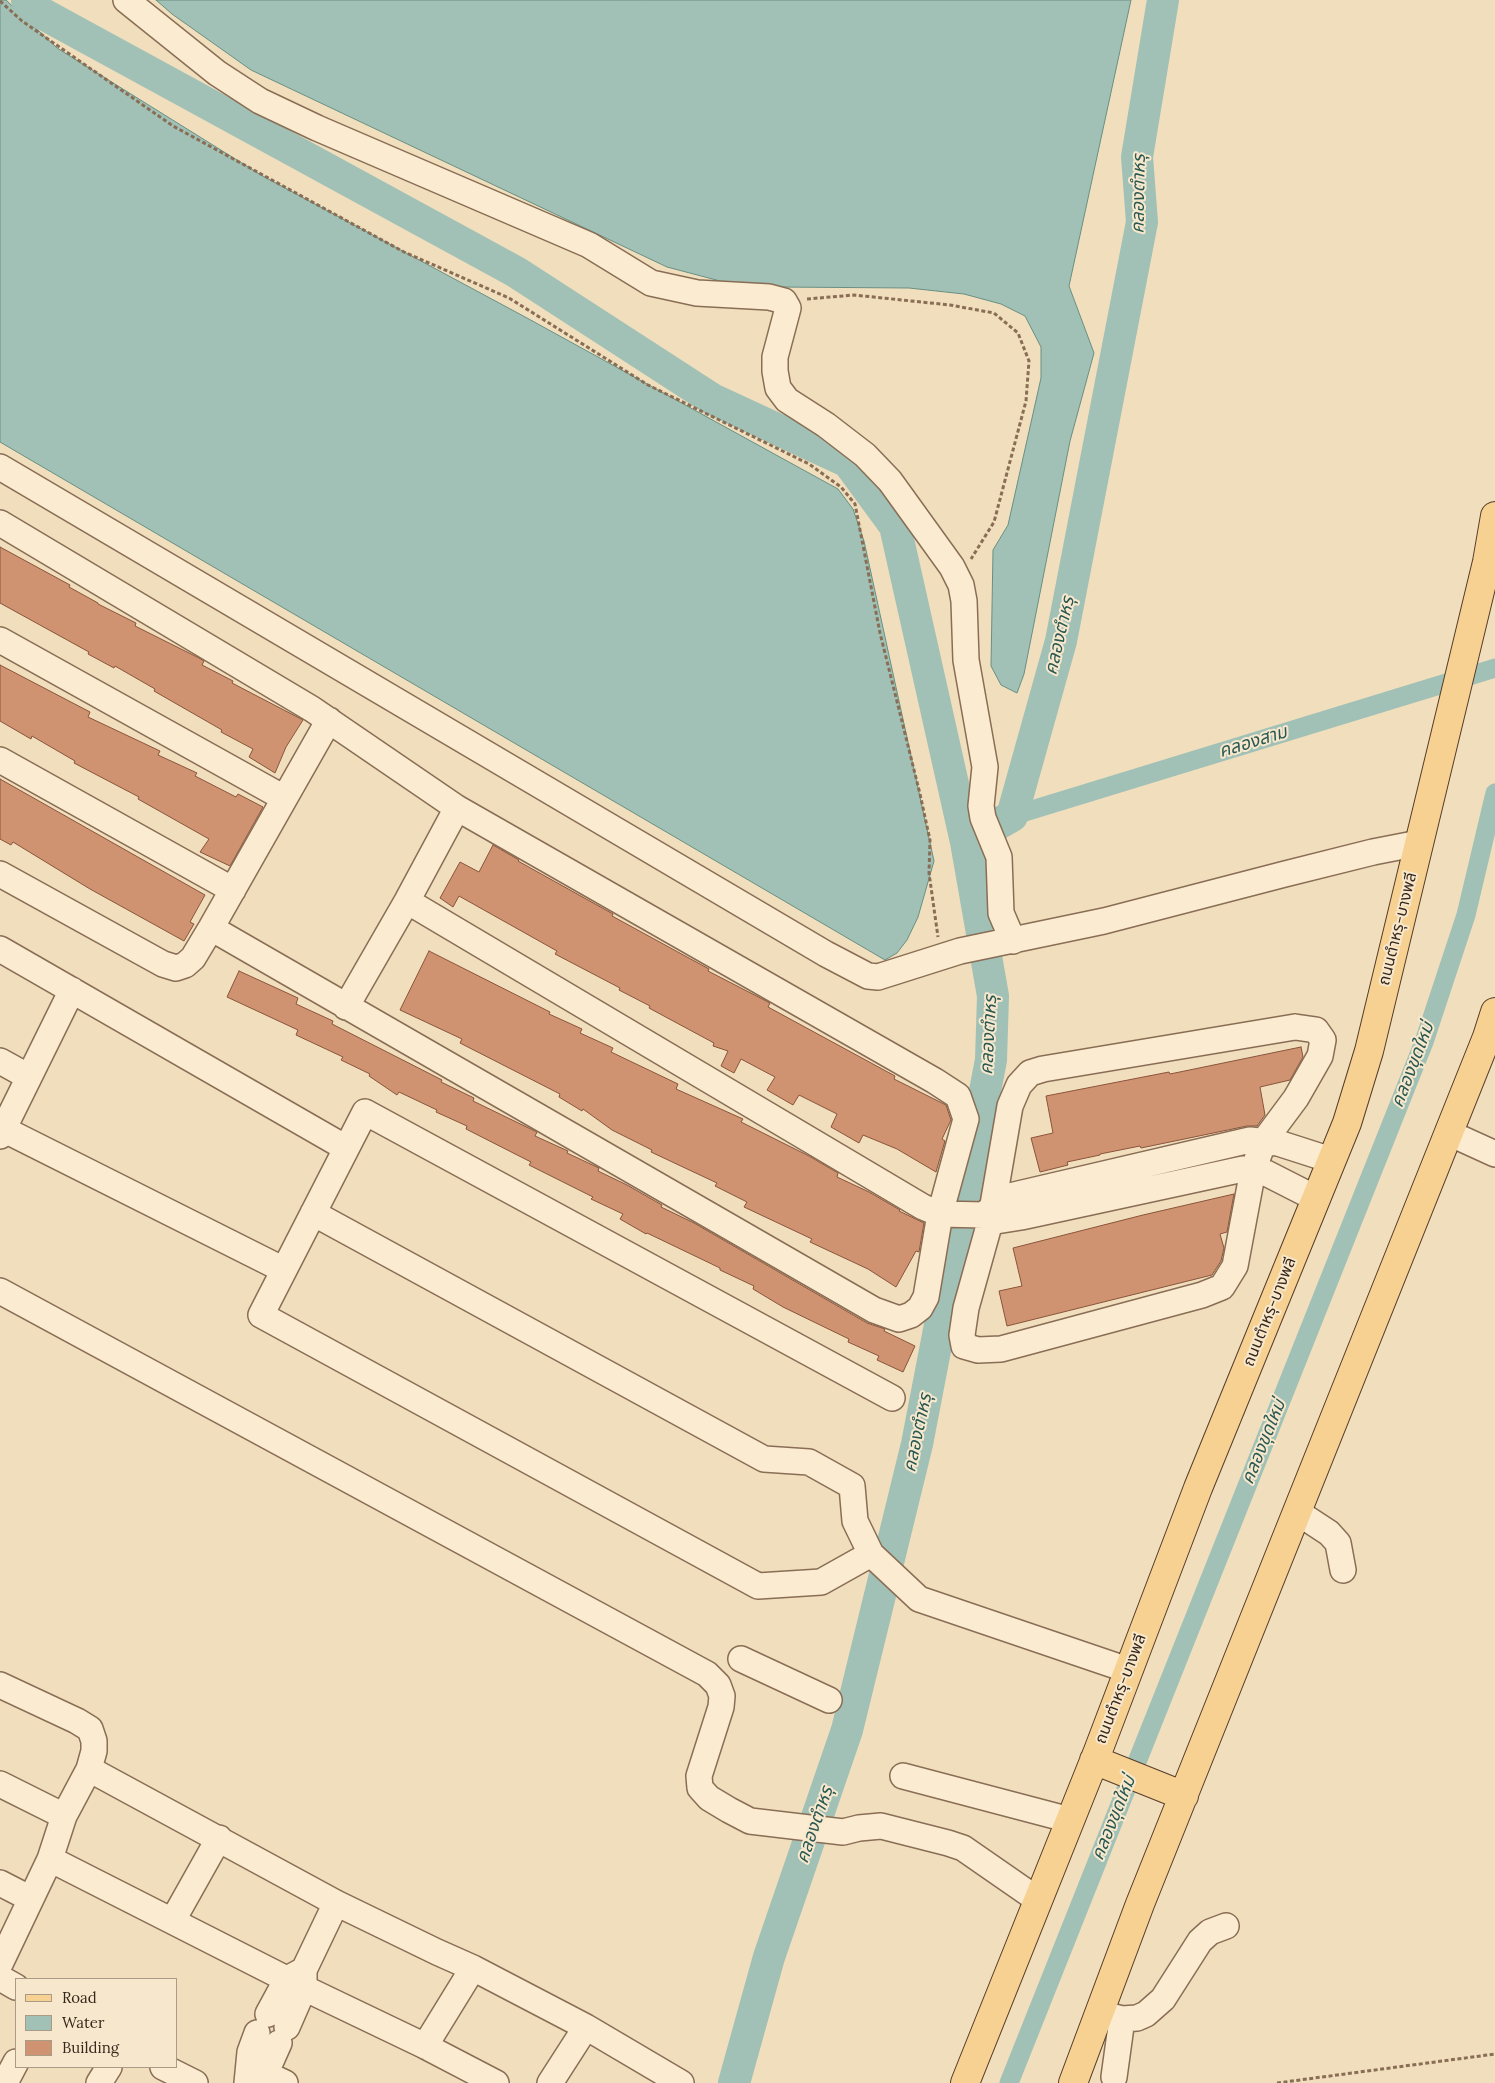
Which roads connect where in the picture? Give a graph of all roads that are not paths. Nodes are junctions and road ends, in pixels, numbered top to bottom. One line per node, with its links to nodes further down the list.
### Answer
1 (126, 0): 15 (street)
2 (0, 467): 15 (street)
3 (1495, 516): 10 (main road, ถนนตำหรุ-บางพลี)
4 (0, 523): 6 (street)
5 (0, 640): 8 (street)
6 (329, 720): 8 (street); 9 (street)
7 (0, 760): 12 (street)
8 (284, 798): 12 (street)
9 (457, 808): 13 (street); 31 (street)
10 (1419, 843): 15 (street); 27 (main road, ถนนตำหรุ-บางพลี)
11 (0, 874): 14 (street)
12 (233, 890): 14 (street)
13 (407, 902): 18 (street); 31 (street)
14 (211, 928): 18 (street)
15 (993, 945)
16 (0, 950): 17 (street)
17 (72, 990): 21 (street); 25 (street)
18 (346, 1007): 31 (street)
19 (1495, 1012): 23 (main road)
20 (0, 1061): 21 (street)
21 (29, 1077): 22 (street)
22 (2, 1132): 32 (street)
23 (1449, 1133): 26 (street); 35 (main road)
24 (1264, 1141): 27 (street); 28 (street); 31 (street); 31 (street)
25 (346, 1148): 30 (street); 34 (street)
26 (1495, 1154)
27 (1331, 1160): 29 (main road, ถนนตำหรุ-บางพลี)
28 (1253, 1170): 29 (street); 31 (street); 31 (street)
29 (1315, 1198): 38 (main road, ถนนตำหรุ-บางพลี)
30 (313, 1213): 32 (street); 36 (street)
31 (973, 1214)
32 (284, 1270): 36 (street)
33 (0, 1291): 40 (street)
34 (892, 1398)
35 (1297, 1512): 37 (street); 46 (main road)
36 (871, 1554): 38 (street)
37 (1343, 1570)
38 (1128, 1670): 42 (main road, ถนนตำหรุ-บางพลี)
39 (0, 1685): 43 (street)
40 (718, 1685): 41 (street); 53 (street)
41 (829, 1700)
42 (1105, 1765): 46 (main road); 48 (main road, ถนนตำหรุ-บางพลี)
43 (89, 1769): 47 (street); 49 (street)
44 (903, 1776): 48 (street)
45 (0, 1784): 47 (street)
46 (1173, 1791): 62 (main road)
47 (64, 1816): 50 (street)
48 (1070, 1820): 53 (main road, ถนนตำหรุ-บางพลี)
49 (219, 1838): 54 (street); 55 (street)
50 (50, 1859): 52 (street); 55 (street)
51 (0, 1883): 52 (street)
52 (31, 1899): 57 (street)
53 (1038, 1900): 76 (main road, ถนนตำหรุ-บางพลี)
54 (336, 1903): 58 (street); 60 (street)
55 (173, 1920): 60 (street)
56 (1226, 1926): 62 (street)
57 (0, 1964)
58 (473, 1968): 63 (street); 64 (street)
59 (0, 1978): 61 (street)
60 (298, 1979): 64 (street); 68 (street)
61 (15, 1986)
62 (1111, 2016): 69 (street); 77 (main road)
63 (586, 2027): 74 (street); 75 (street)
64 (425, 2046): 73 (street)
65 (15, 2064): 70 (street)
66 (108, 2068): 71 (street)
67 (165, 2068): 72 (street)
68 (261, 2077)
69 (1114, 2077)
70 (5, 2083)
71 (99, 2083)
72 (195, 2083)
73 (496, 2083)
74 (550, 2083)
75 (682, 2083)
76 (965, 2083)
77 (1073, 2083)

